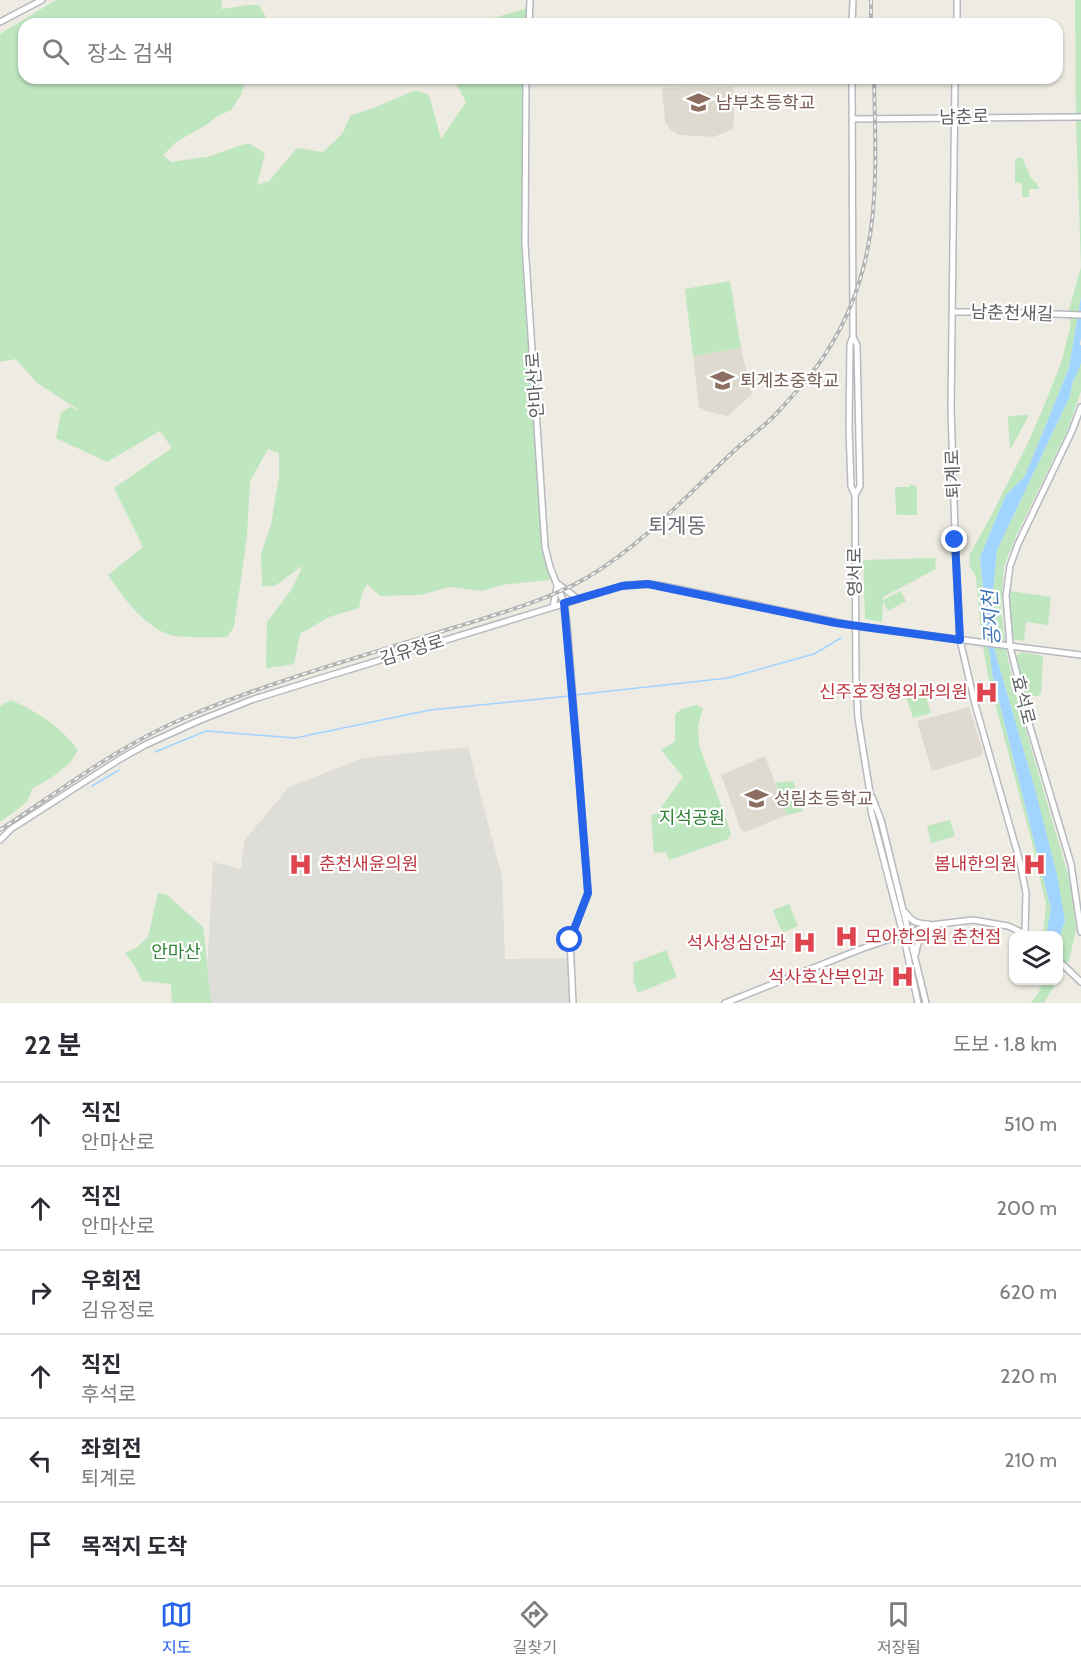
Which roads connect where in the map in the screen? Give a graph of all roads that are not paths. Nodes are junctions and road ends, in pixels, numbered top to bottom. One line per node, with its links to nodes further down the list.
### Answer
1 (42, 0): 8 (street)
2 (530, 0): 5 (street)
3 (852, 0): 6 (street)
4 (957, 0): 7 (street)
5 (529, 18)
6 (852, 18)
7 (957, 18)
8 (0, 22)
9 (526, 84): 20 (street, 안마산로)
10 (852, 84): 14 (street, 영서로)
11 (956, 84): 13 (street, 퇴계로)
12 (1079, 117): 13 (street, 남춘로)
13 (955, 118): 14 (street, 남춘로); 15 (street, 퇴계로)
14 (853, 119): 17 (street, 영서로)
15 (952, 312): 16 (street, 남춘천새길); 25 (street, 퇴계로)
16 (1081, 315)
17 (853, 337): 19 (street, 영서로); 19 (street, 영서로)
18 (1081, 407): 26 (street, 효석로)
19 (855, 495): 24 (street, 영서로)
20 (557, 584): 21 (street); 22 (street, 안마산로); 23 (street)
21 (578, 599): 22 (street, 김유정로); 24 (street, 김유정로)
22 (564, 603): 23 (street, 김유정로); 41 (street, 안마산로)
23 (553, 607): 28 (street, 김유정로)
24 (855, 626): 25 (street, 김유정로); 29 (street, 영서로)
25 (960, 640): 26 (street, 김유정로); 33 (street, 퇴계로)
26 (1007, 645): 27 (street, 김유정로); 34 (street, 효석로)
27 (1081, 654)
28 (0, 840)
29 (897, 898): 30 (street, 영서로); 35 (street, 영서로)
30 (903, 908): 31 (street); 35 (street, 영서로)
31 (936, 924): 32 (street); 35 (street); 36 (street)
32 (1020, 931)
33 (1028, 931)
34 (1081, 932)
35 (906, 933): 36 (street, 영서로); 38 (street, 영서로); 42 (street)
36 (915, 957): 39 (street, 영서로)
37 (1063, 965): 40 (street)
38 (911, 970): 39 (street); 43 (street, 영서로)
39 (919, 970): 44 (street, 영서로)
40 (1081, 982)
41 (573, 1003)
42 (724, 1003)
43 (918, 1003)
44 (926, 1003)

